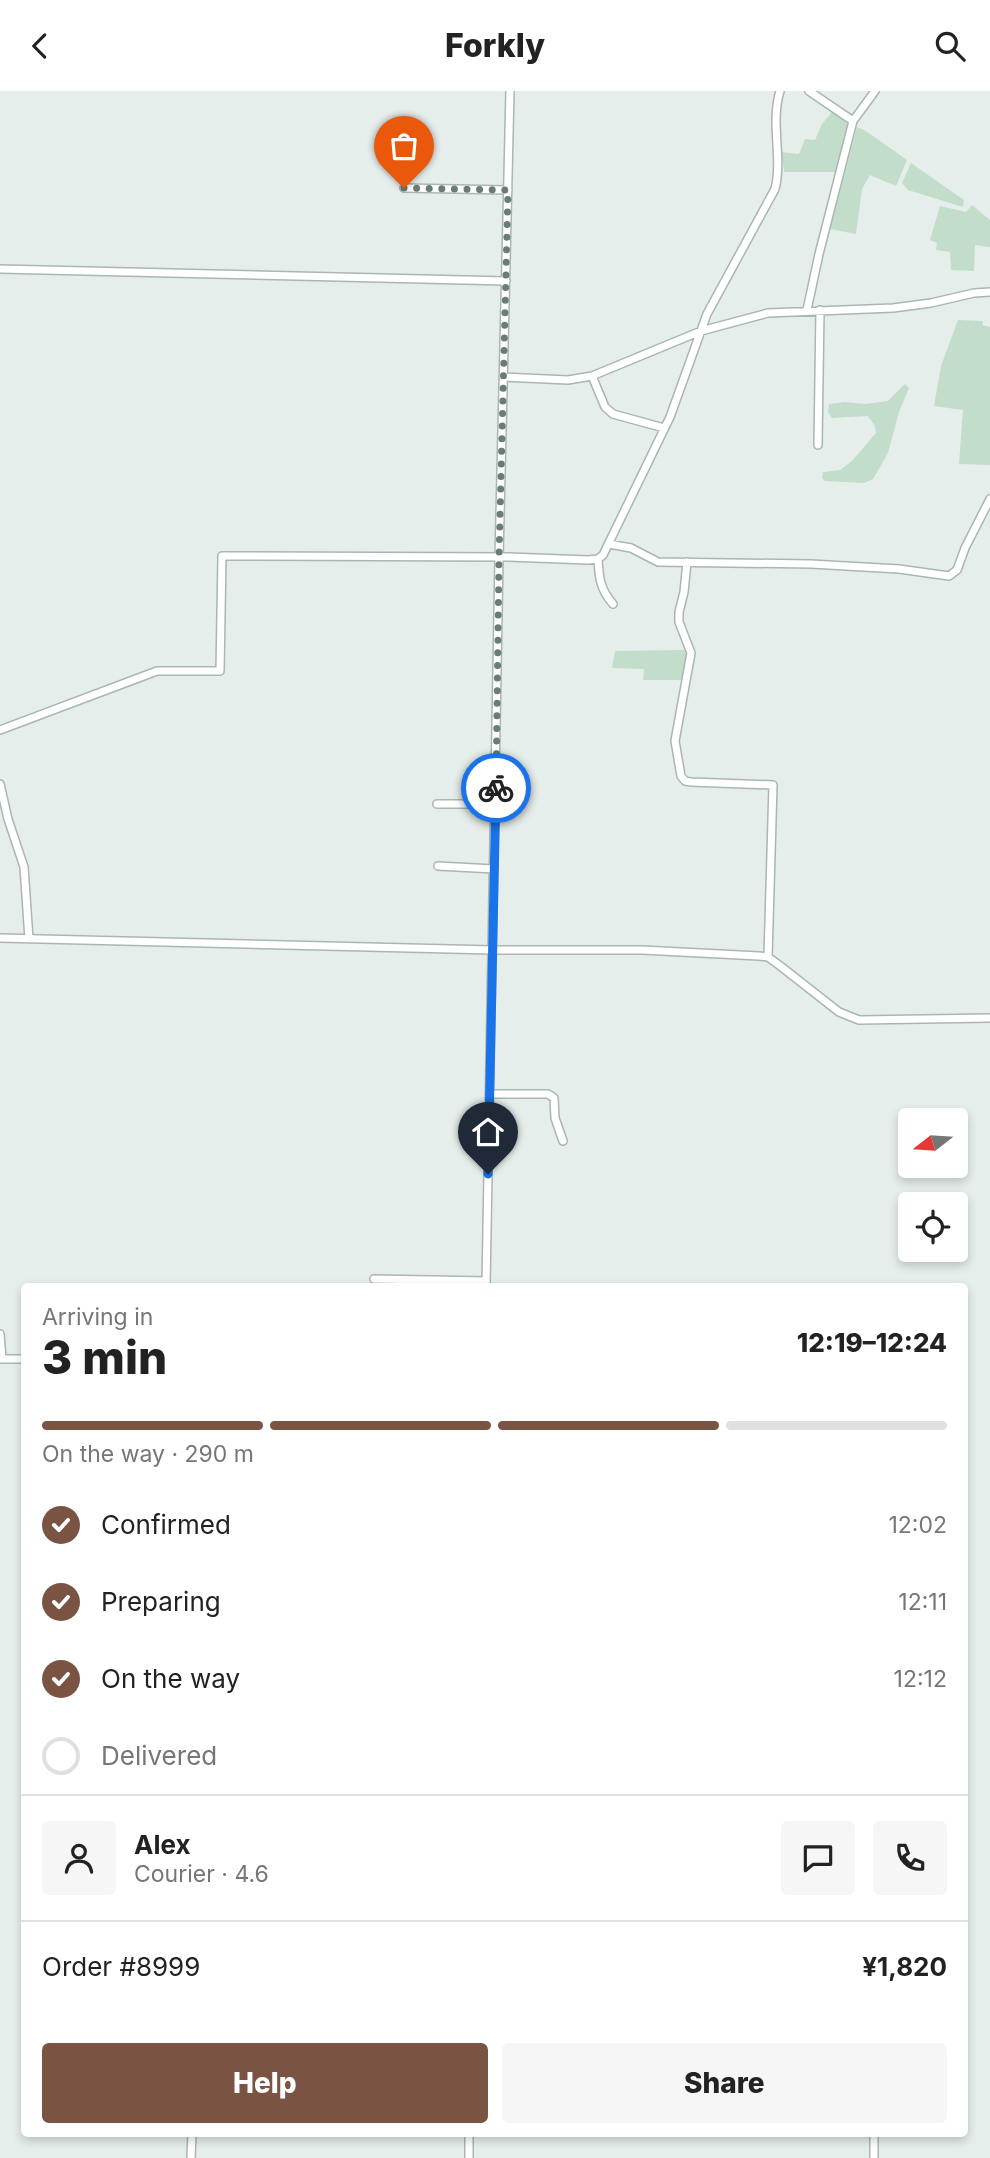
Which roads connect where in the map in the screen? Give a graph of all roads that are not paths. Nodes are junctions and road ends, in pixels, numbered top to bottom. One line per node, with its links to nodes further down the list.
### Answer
1 (510, 91): 7 (street)
2 (779, 91): 13 (street)
3 (808, 91): 5 (street)
4 (875, 91): 5 (street)
5 (853, 121): 11 (street)
6 (404, 188): 7 (street)
7 (508, 190): 9 (street)
8 (0, 269): 9 (street)
9 (506, 281): 15 (street)
10 (990, 292): 12 (street)
11 (807, 310): 12 (street); 13 (street)
12 (820, 310): 17 (street)
13 (701, 331): 14 (street); 16 (street)
14 (593, 376): 15 (street); 16 (street)
15 (504, 377): 20 (street)
16 (664, 428): 19 (street)
17 (818, 446)
18 (990, 499): 22 (street)
19 (609, 544): 21 (street); 22 (street)
20 (499, 558): 21 (street); 24 (street); 27 (street)
21 (598, 559): 23 (street)
22 (687, 562): 33 (street)
23 (613, 604)
24 (0, 730)
25 (0, 784): 31 (street)
26 (436, 804): 27 (street)
27 (495, 804): 29 (street)
28 (438, 866): 29 (street)
29 (494, 869): 32 (street)
30 (0, 939): 31 (street)
31 (29, 939): 32 (street)
32 (492, 950): 33 (street); 35 (street)
33 (768, 957): 34 (street)
34 (990, 1018)
35 (490, 1094): 36 (street); 38 (street)
36 (563, 1141)
37 (374, 1279): 38 (street)
38 (486, 1283)
39 (0, 1334): 40 (street)
40 (1, 1359): 41 (street)
41 (21, 1359)
42 (192, 2137): 45 (street)
43 (469, 2137): 46 (street)
44 (874, 2137): 47 (street)
45 (191, 2158)
46 (469, 2158)
47 (874, 2158)

